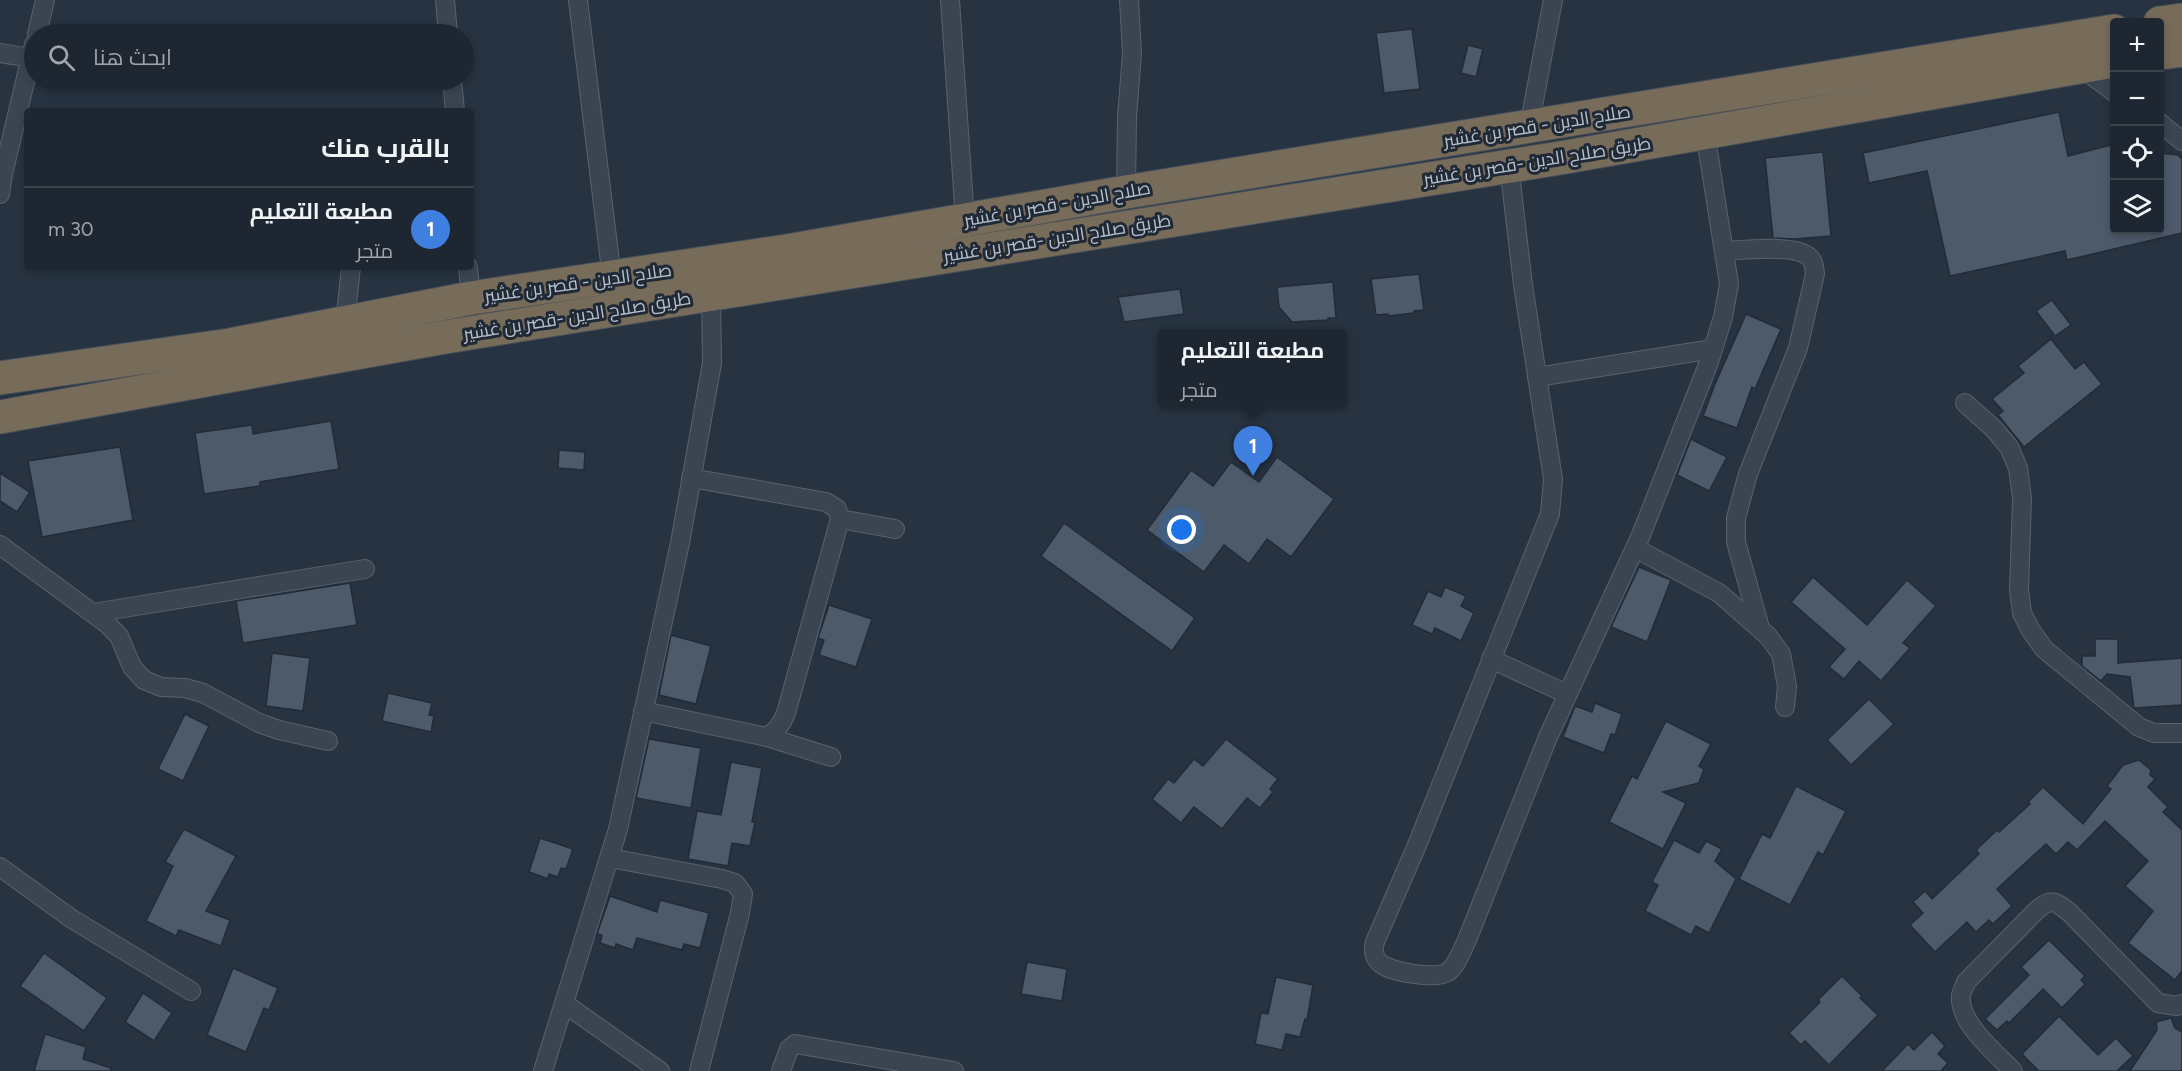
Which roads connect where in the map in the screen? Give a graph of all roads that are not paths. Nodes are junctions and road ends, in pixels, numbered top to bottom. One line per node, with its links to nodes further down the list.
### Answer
1 (45, 0): 9 (street)
2 (445, 0): 10 (street)
3 (578, 0): 32 (street)
4 (950, 0): 29 (street)
5 (1129, 0): 27 (street)
6 (1552, 0): 23 (street)
7 (2182, 20): 8 (highway)
8 (2164, 23)
9 (39, 24)
10 (447, 24)
11 (2110, 32): 23 (highway, صلاح الدين - قصر بن غشير)
12 (2182, 50): 14 (highway)
13 (24, 52): 15 (street)
14 (2164, 52)
15 (0, 53)
16 (2110, 62): 17 (highway, طريق صلاح الدين -قصر بن غشير)
17 (2080, 67): 19 (street); 24 (highway, طريق صلاح الدين -قصر بن غشير)
18 (24, 88): 28 (street)
19 (2110, 88)
20 (453, 90): 21 (street)
21 (455, 108)
22 (2164, 126): 25 (street)
23 (1529, 127): 27 (highway, صلاح الدين - قصر بن غشير)
24 (1705, 132): 26 (highway, طريق صلاح الدين -قصر بن غشير); 30 (street)
25 (2182, 141)
26 (1509, 165): 34 (highway, طريق صلاح الدين -قصر بن غشير); 38 (street)
27 (1126, 192): 29 (highway, صلاح الدين - قصر بن غشير)
28 (0, 194)
29 (965, 220): 32 (highway, صلاح الدين - قصر بن غشير)
30 (1725, 251): 36 (street); 50 (street)
31 (351, 270): 35 (street)
32 (612, 278): 33 (highway, صلاح الدين - قصر بن غشير)
33 (470, 283): 35 (highway, صلاح الدين - قصر بن غشير)
34 (711, 294): 40 (highway, طريق صلاح الدين -قصر بن غشير); 43 (street)
35 (345, 322): 37 (highway, صلاح الدين - قصر بن غشير)
36 (1713, 349): 38 (street); 47 (street)
37 (71, 367): 39 (highway, صلاح الدين - قصر بن غشير); 40 (highway)
38 (1537, 377): 51 (street)
39 (0, 378)
40 (76, 403): 42 (highway, طريق صلاح الدين -قصر بن غشير)
41 (1965, 403): 55 (street)
42 (0, 417)
43 (691, 478): 44 (street); 54 (street)
44 (840, 519): 45 (street); 56 (street)
45 (895, 529)
46 (0, 545): 49 (street)
47 (1635, 548): 50 (street); 52 (street)
48 (365, 569): 49 (street)
49 (93, 614): 57 (street)
50 (1760, 628): 53 (street)
51 (1491, 659): 52 (street); 52 (street)
52 (1568, 694)
53 (1785, 707)
54 (644, 711): 56 (street); 59 (street)
55 (2182, 733)
56 (767, 737): 58 (street)
57 (328, 741)
58 (831, 757)
59 (610, 858): 62 (street); 66 (street)
60 (0, 867): 61 (street)
61 (191, 990)
62 (565, 1004): 64 (street); 65 (street)
63 (2182, 1004): 69 (street)
64 (543, 1071)
65 (660, 1071)
66 (699, 1071)
67 (781, 1071): 68 (street)
68 (954, 1071)
69 (2013, 1071)

